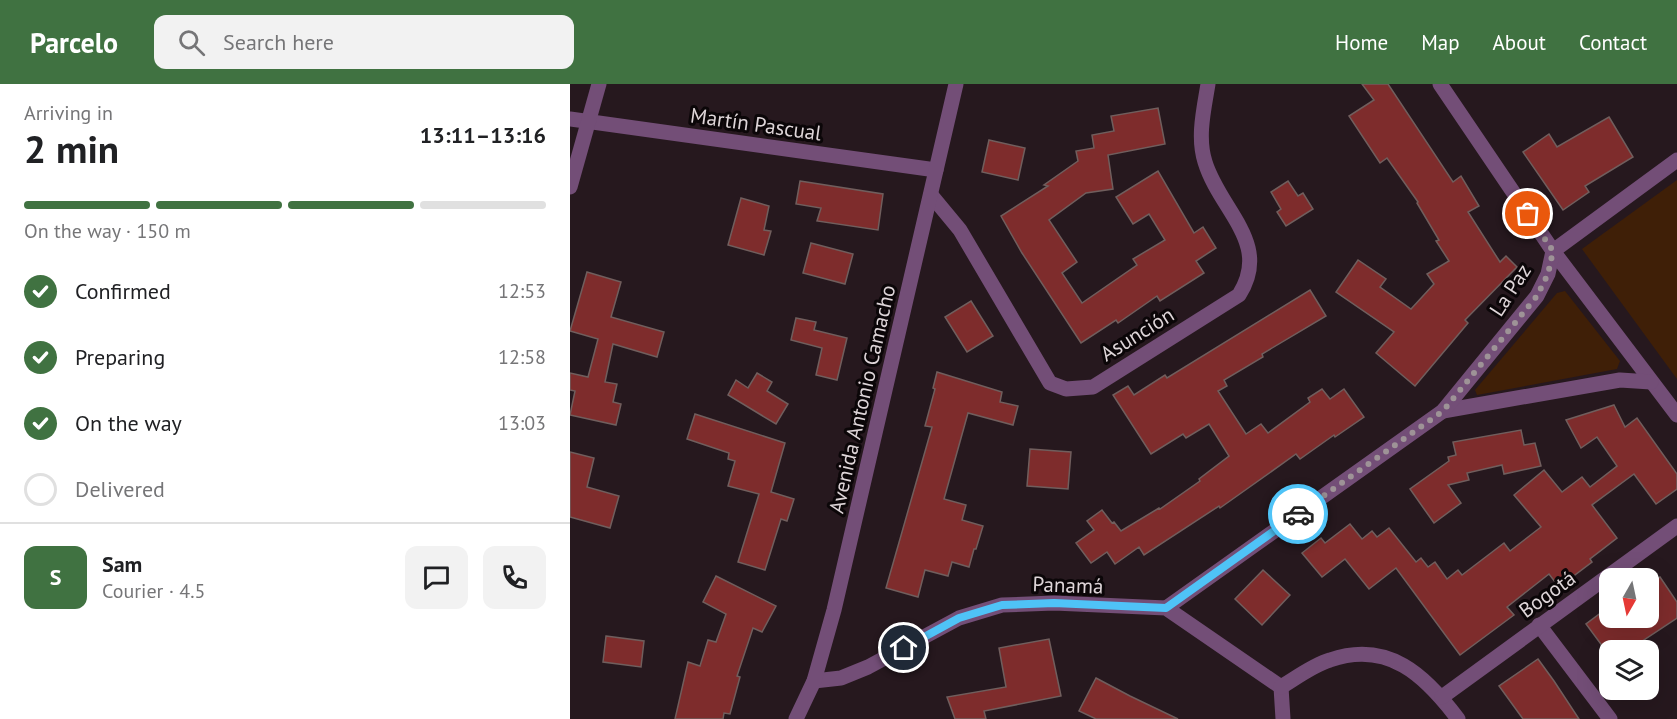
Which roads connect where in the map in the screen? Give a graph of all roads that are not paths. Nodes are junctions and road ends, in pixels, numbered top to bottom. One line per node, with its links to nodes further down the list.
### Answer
1 (599, 84): 6 (street)
2 (956, 84): 8 (street, Avenida Antonio Camacho)
3 (1208, 84): 10 (street, Asunción)
4 (1440, 84): 11 (street)
5 (570, 119): 6 (street, Martín Pascual)
6 (589, 122): 8 (street, Martín Pascual); 9 (street)
7 (1677, 160): 11 (street, La Paz)
8 (936, 170): 10 (street, Avenida Antonio Camacho)
9 (570, 186)
10 (931, 195): 18 (street, Avenida Antonio Camacho)
11 (1553, 251): 12 (street); 13 (street, La Paz)
12 (1651, 382): 13 (street, La Paz); 14 (street)
13 (1443, 411): 16 (street, La Paz)
14 (1677, 415)
15 (1677, 526): 17 (street, Bogotá)
16 (1166, 608): 18 (street, Panamá); 19 (street)
17 (1539, 625): 20 (street, Bogotá); 24 (street)
18 (814, 681): 21 (street, Avenida Antonio Camacho)
19 (1281, 687): 20 (street); 22 (street)
20 (1442, 697): 23 (street)
21 (796, 719)
22 (1283, 719)
23 (1458, 719)
24 (1610, 719)

